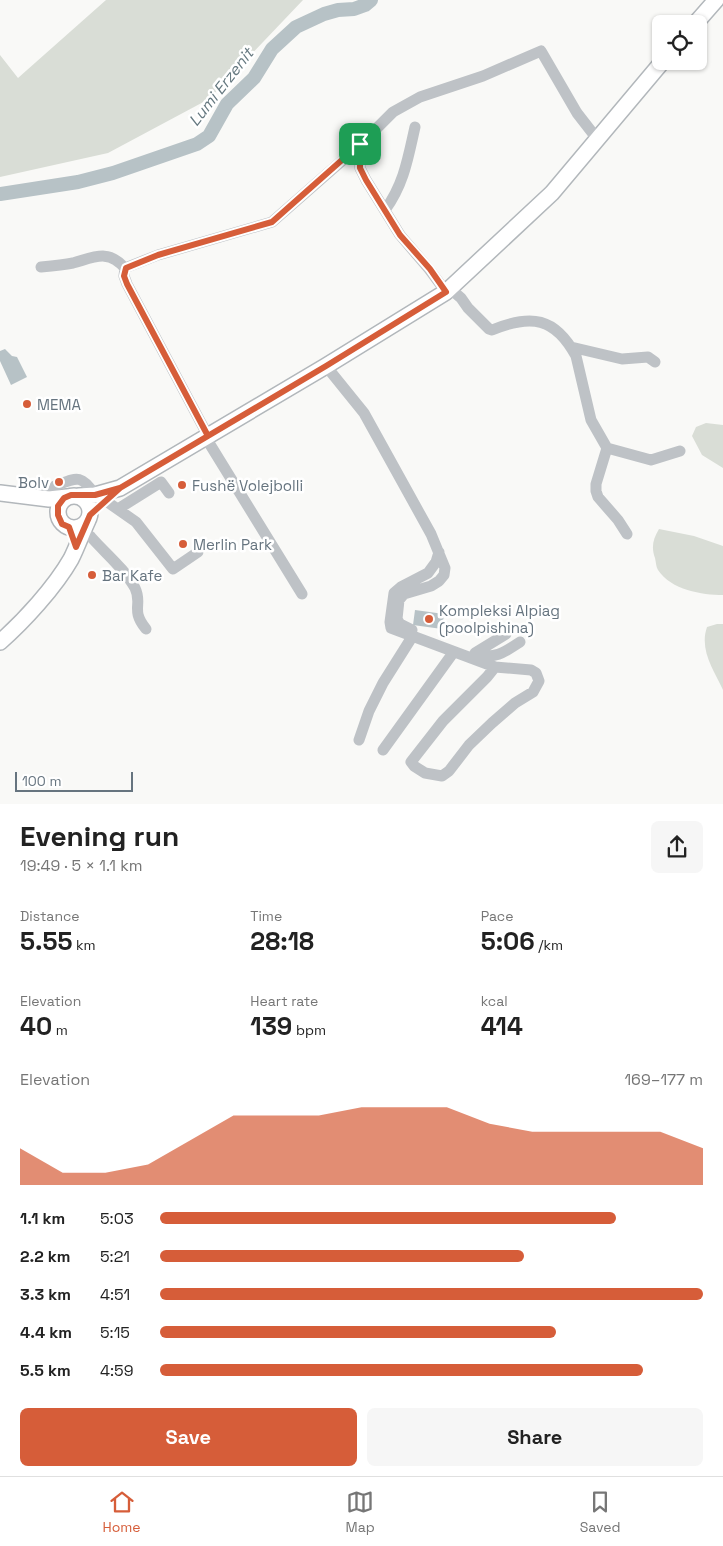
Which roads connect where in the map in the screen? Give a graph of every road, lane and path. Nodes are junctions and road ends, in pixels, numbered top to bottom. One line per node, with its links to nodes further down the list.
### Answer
1 (716, 0): 2 (main road)
2 (704, 15)
3 (656, 70): 5 (main road)
4 (415, 127): 7 (street)
5 (598, 140): 6 (street); 10 (main road)
6 (360, 144): 7 (street); 9 (street)
7 (385, 210): 10 (street)
8 (41, 267): 9 (street)
9 (126, 268): 14 (street)
10 (446, 292): 11 (street); 13 (main road)
11 (571, 347): 12 (street); 15 (street)
12 (655, 362)
13 (326, 366): 14 (main road); 25 (street)
14 (207, 437): 20 (main road); 26 (street)
15 (607, 448): 16 (street); 23 (street)
16 (680, 451)
17 (0, 493): 21 (main road)
18 (169, 493): 20 (street)
19 (73, 496): 20 (main road); 21 (main road); 22 (main road)
20 (106, 502): 21 (street); 22 (main road); 24 (street)
21 (53, 505): 22 (main road)
22 (82, 523): 27 (street); 30 (main road)
23 (627, 534)
24 (198, 552)
25 (439, 552): 29 (street); 33 (street)
26 (302, 594)
27 (146, 629)
28 (506, 634): 33 (street)
29 (412, 637): 32 (street); 35 (street)
30 (0, 642)
31 (520, 642): 33 (street)
32 (453, 653): 34 (street); 36 (street)
33 (475, 653)
34 (495, 667): 34 (street)
35 (359, 740)
36 (383, 750)

